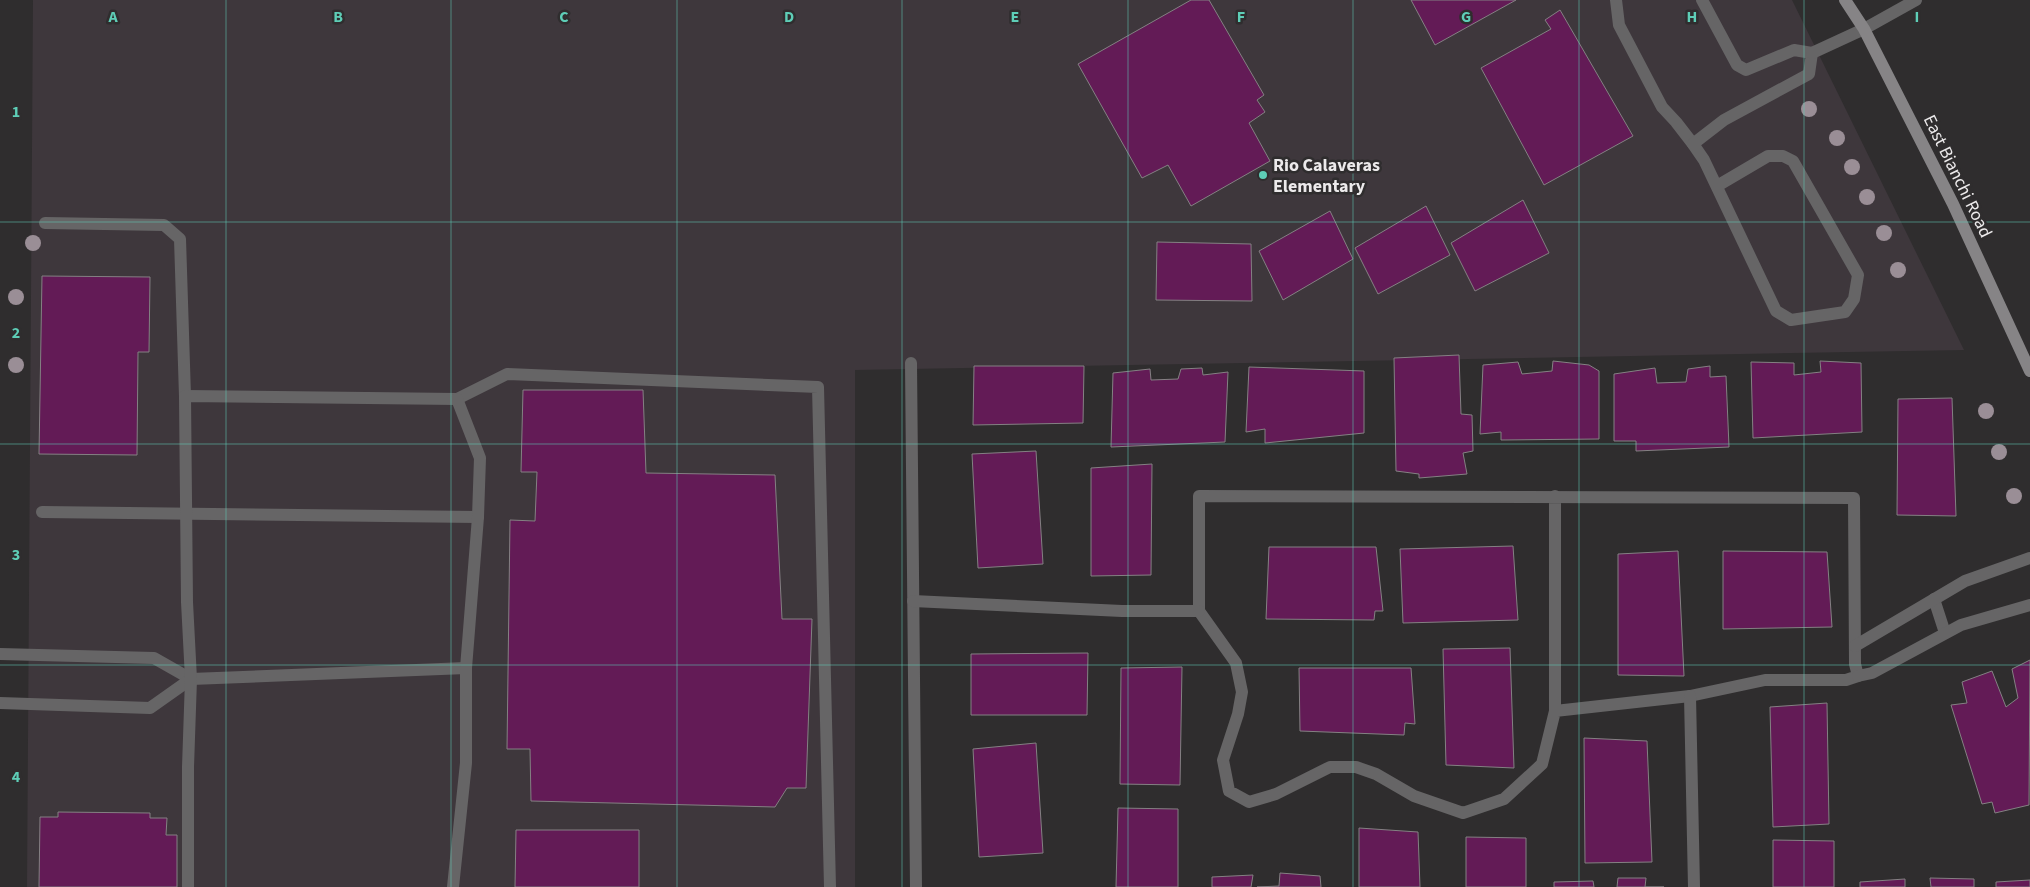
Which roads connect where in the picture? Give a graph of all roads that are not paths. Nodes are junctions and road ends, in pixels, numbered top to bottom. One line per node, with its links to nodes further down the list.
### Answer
1 (1616, 0): 7 (street)
2 (1702, 0): 6 (street)
3 (1845, 0): 5 (main road, East Bianchi Road)
4 (1916, 0): 5 (street)
5 (1864, 29): 6 (street); 11 (main road, East Bianchi Road)
6 (1812, 54): 7 (street)
7 (1693, 144): 8 (street)
8 (1717, 186): 8 (street)
9 (45, 223): 12 (street)
10 (912, 363): 20 (street)
11 (2030, 372)
12 (184, 396): 13 (street); 16 (street)
13 (457, 398): 17 (street); 34 (street)
14 (1555, 496): 22 (street); 24 (street); 31 (street)
15 (42, 512): 16 (street)
16 (186, 515): 17 (street); 28 (street)
17 (478, 517): 26 (street)
18 (2030, 558): 19 (street)
19 (1934, 599): 23 (street); 24 (street)
20 (913, 601): 22 (street); 35 (street)
21 (2030, 605): 23 (street)
22 (1199, 611): 31 (street)
23 (1945, 633): 27 (street)
24 (1855, 646): 27 (street)
25 (0, 654): 28 (street)
26 (466, 668): 28 (street); 33 (street)
27 (1858, 676): 29 (street)
28 (190, 679): 30 (street); 32 (street)
29 (1690, 696): 31 (street); 36 (street)
30 (0, 704)
31 (1555, 711)
32 (188, 887)
33 (453, 887)
34 (830, 887)
35 (916, 887)
36 (1694, 887)

